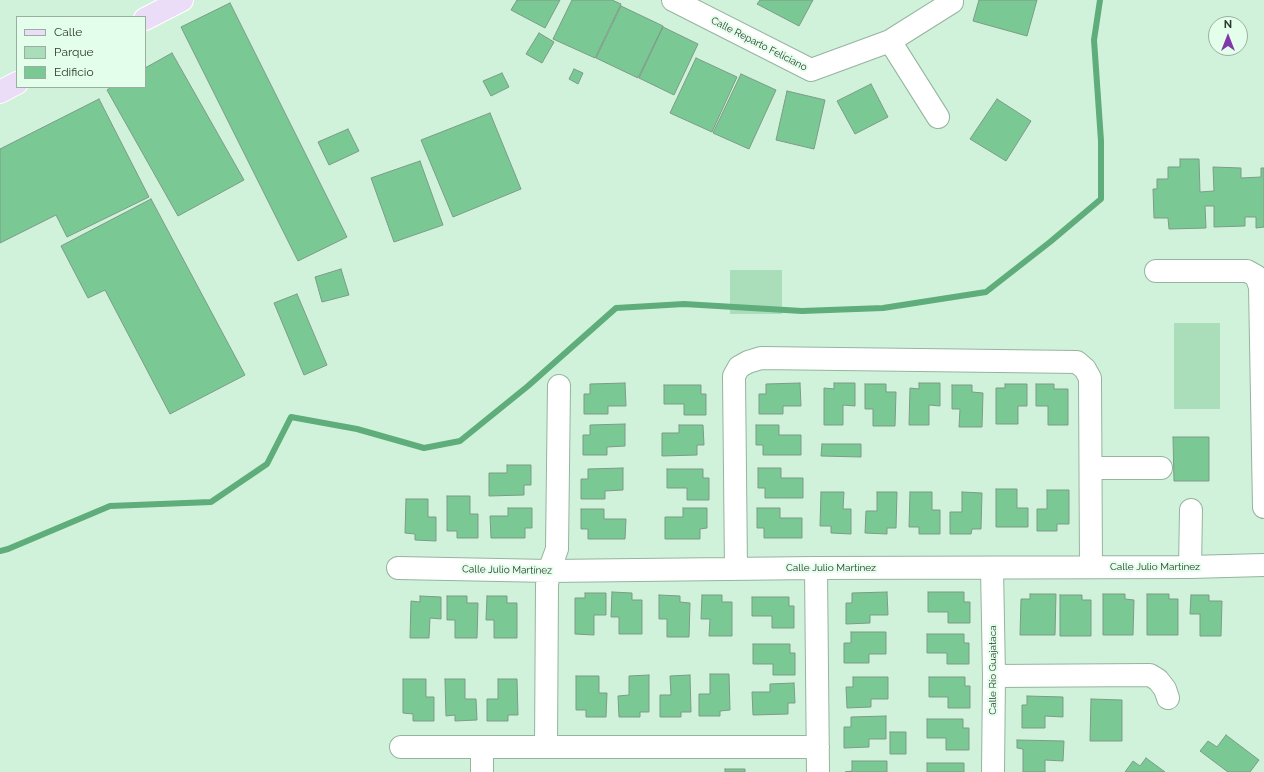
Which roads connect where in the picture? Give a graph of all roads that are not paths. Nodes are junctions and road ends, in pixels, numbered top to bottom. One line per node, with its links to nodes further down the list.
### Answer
1 (182, 0): 4 (main road)
2 (673, 0): 5 (street, Calle Reparto Feliciano)
3 (952, 0): 5 (street, Calle Reparto Feliciano)
4 (146, 18)
5 (890, 41): 8 (street)
6 (16, 84): 7 (main road)
7 (0, 92)
8 (938, 117)
9 (1156, 271): 13 (street)
10 (559, 386): 22 (street)
11 (1091, 468): 12 (street); 16 (street); 21 (street)
12 (1161, 468)
13 (1264, 507)
14 (1191, 510): 17 (street)
15 (1264, 565): 17 (street, Calle Julio Martínez)
16 (1091, 567): 17 (street, Calle Julio Martínez); 20 (street, Calle Julio Martínez)
17 (1190, 567)
18 (398, 568): 22 (street, Calle Julio Martínez)
19 (816, 568): 20 (street, Calle Julio Martínez); 21 (street, Calle Julio Martínez); 28 (street)
20 (992, 568): 23 (street, Calle Río Guajataca)
21 (736, 569): 22 (street, Calle Julio Martínez)
22 (550, 571): 27 (street)
23 (994, 676): 24 (street); 31 (street, Calle Río Guajataca)
24 (1168, 698)
25 (401, 747): 26 (street)
26 (482, 747): 27 (street); 29 (street)
27 (546, 747): 28 (street)
28 (818, 747): 30 (street)
29 (482, 772)
30 (818, 772)
31 (993, 772)

